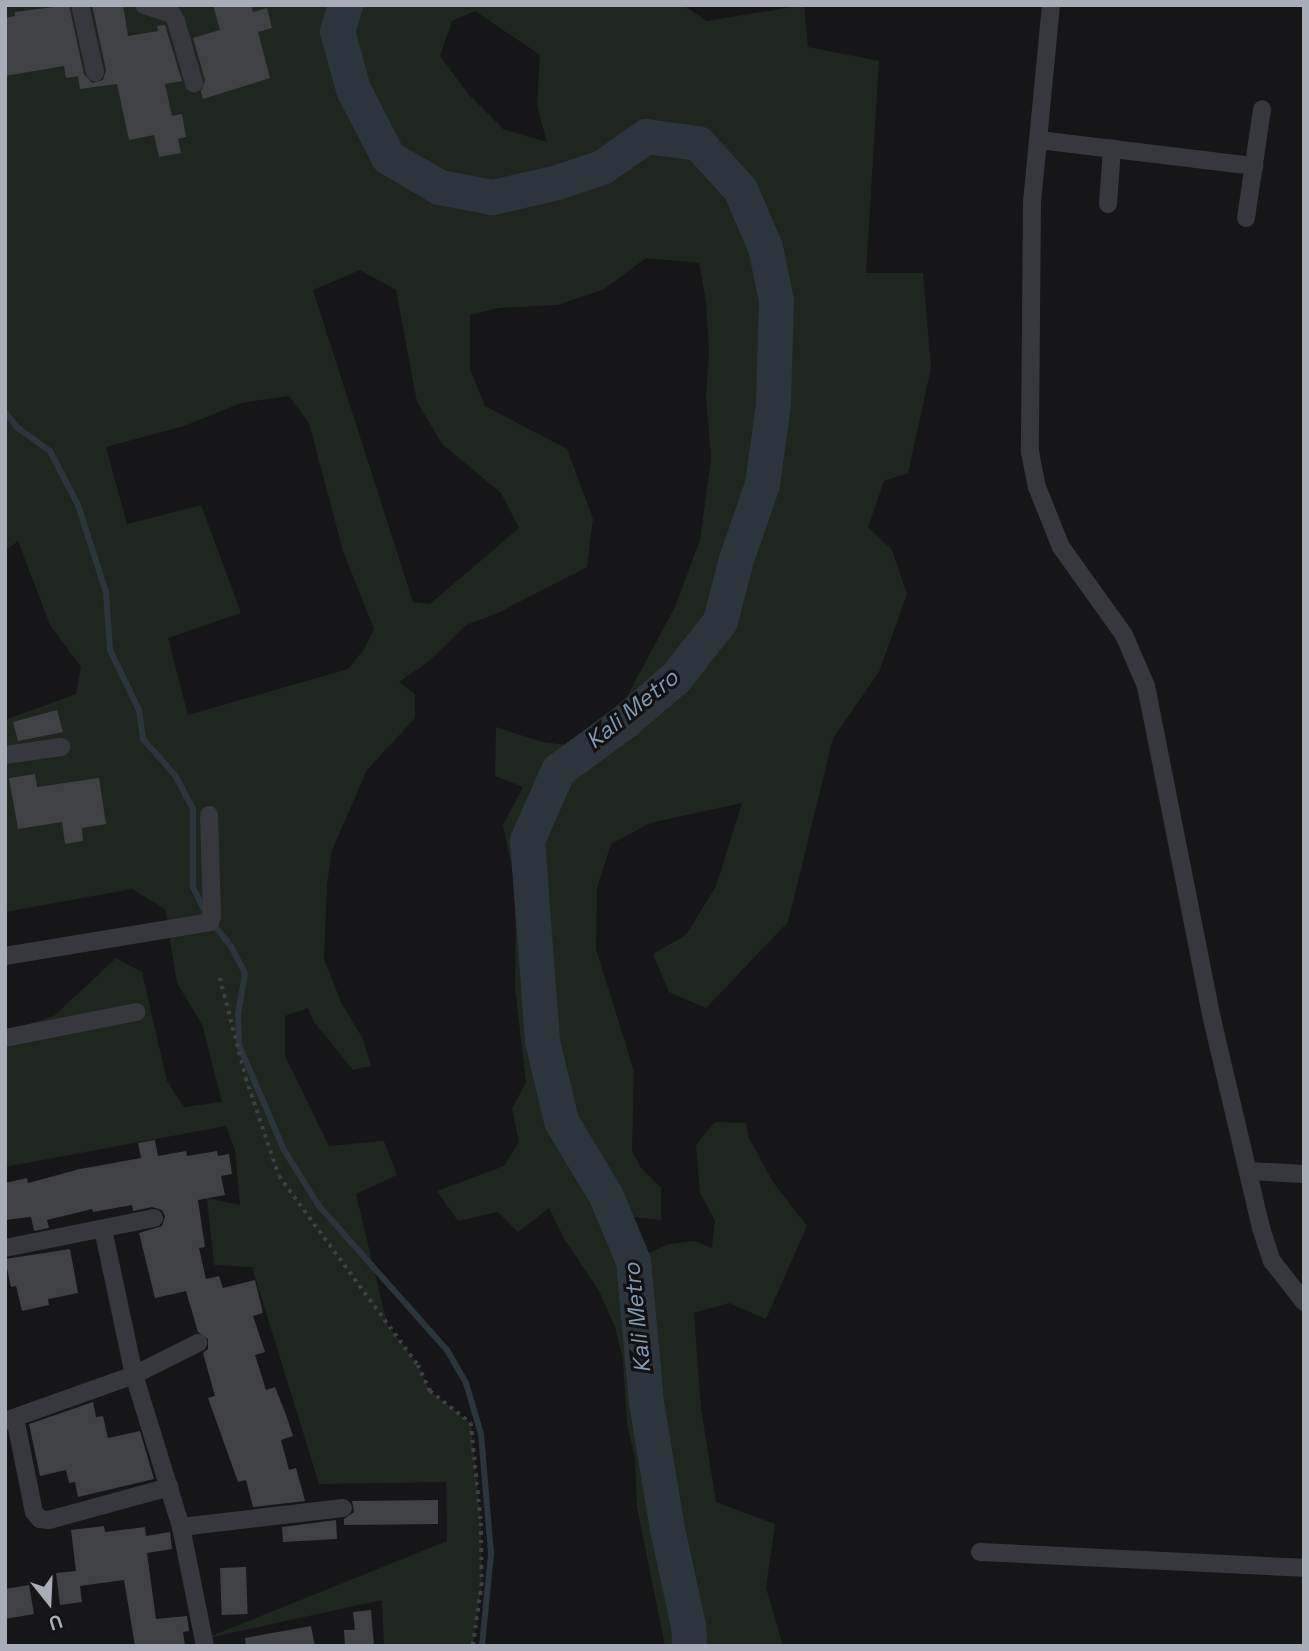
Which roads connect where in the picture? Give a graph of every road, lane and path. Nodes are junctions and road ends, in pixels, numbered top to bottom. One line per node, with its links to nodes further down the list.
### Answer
1 (80, 5): 4 (street)
2 (144, 5): 5 (street)
3 (1051, 5): 7 (street)
4 (95, 72)
5 (194, 83)
6 (1262, 109): 9 (street)
7 (1039, 139): 8 (street); 19 (street)
8 (1112, 148): 9 (street); 10 (street)
9 (1254, 166): 11 (street)
10 (1108, 204)
11 (1246, 218)
12 (61, 747): 13 (street)
13 (5, 755)
14 (209, 816): 15 (street)
15 (5, 956)
16 (220, 978): 34 (path)
17 (136, 1012): 18 (street)
18 (5, 1038)
19 (1248, 1171): 20 (street); 24 (street)
20 (1304, 1174)
21 (154, 1218): 22 (street)
22 (103, 1229): 23 (street); 26 (street)
23 (5, 1248)
24 (1304, 1302)
25 (198, 1343): 26 (street)
26 (134, 1375): 27 (street); 28 (street)
27 (10, 1420): 28 (street)
28 (170, 1487): 30 (street)
29 (343, 1508): 30 (street)
30 (181, 1527): 33 (street)
31 (980, 1552): 32 (street)
32 (1304, 1568)
33 (205, 1646)
34 (473, 1646)

